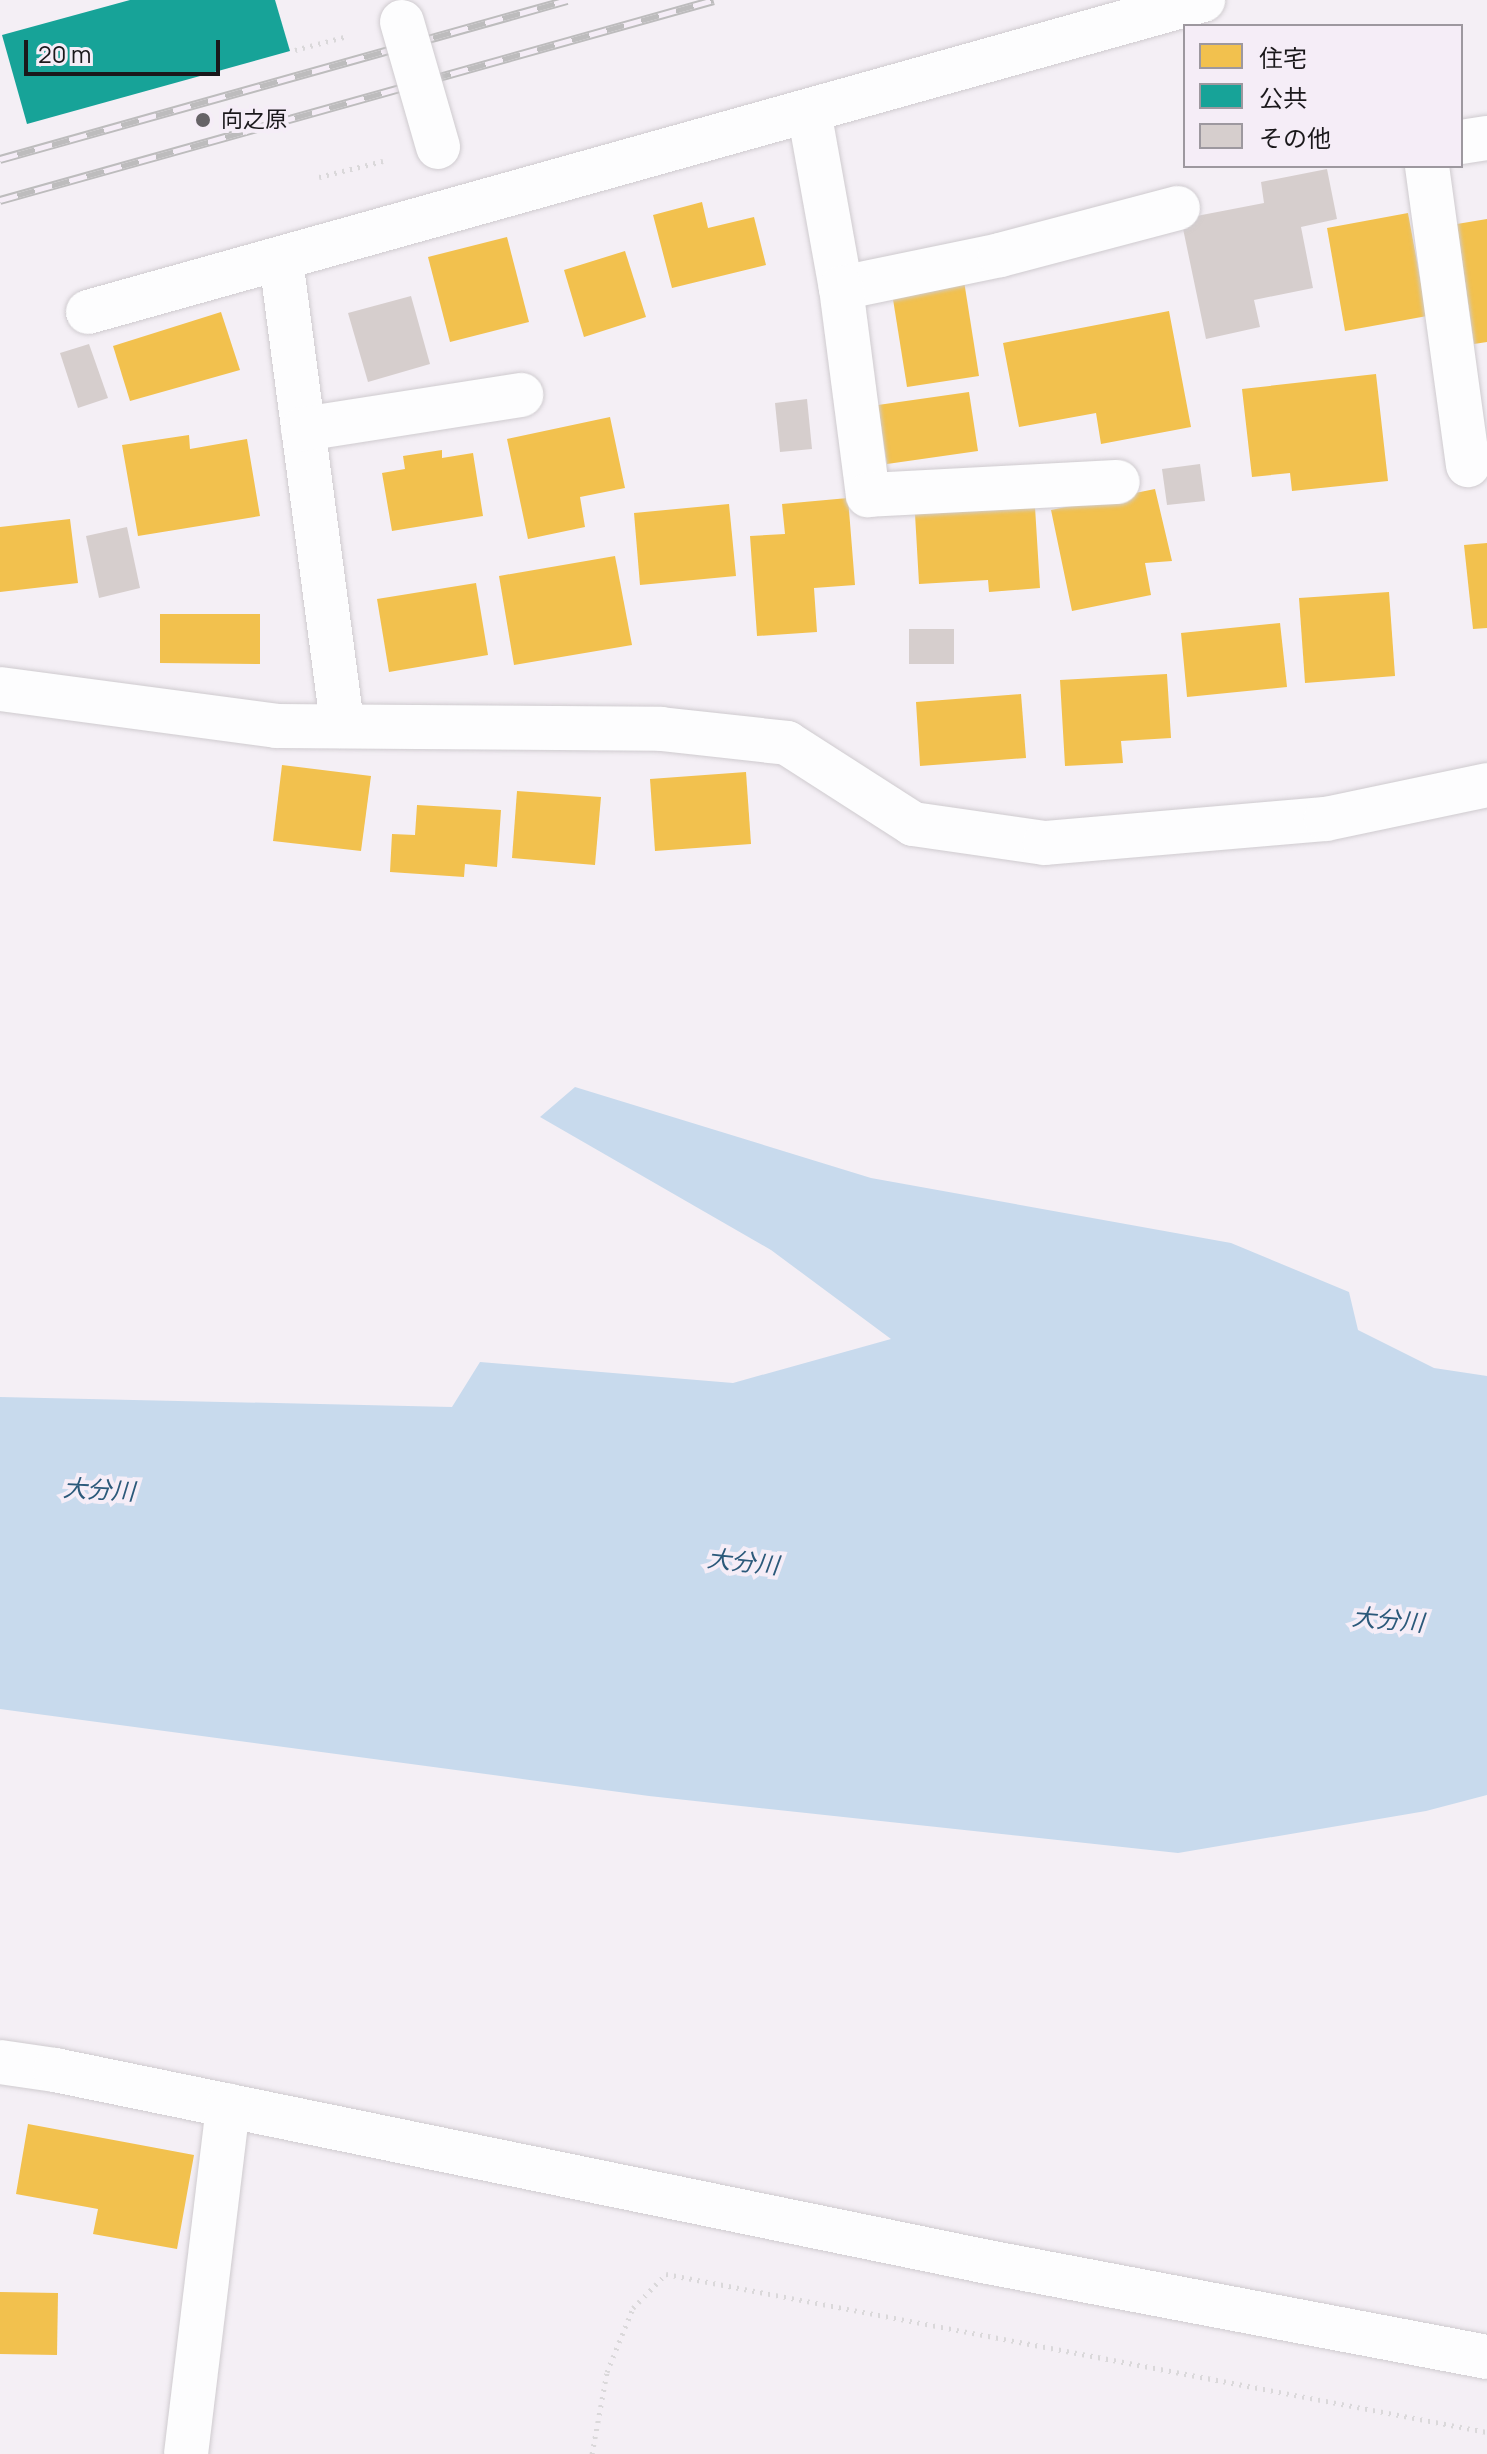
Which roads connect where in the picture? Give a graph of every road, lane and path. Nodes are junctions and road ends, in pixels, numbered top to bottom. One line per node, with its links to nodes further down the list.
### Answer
1 (1203, 0): 3 (street)
2 (402, 22): 6 (street, bridge)
3 (809, 111): 10 (street); 11 (street)
4 (1487, 138): 5 (street)
5 (1463, 142)
6 (438, 147): 8 (path)
7 (1427, 168): 15 (street)
8 (319, 177)
9 (1178, 208): 11 (street)
10 (281, 260): 12 (street); 14 (street)
11 (841, 288): 16 (street)
12 (88, 312)
13 (521, 395): 14 (street)
14 (303, 429): 18 (street)
15 (1468, 465)
16 (1118, 482)
17 (0, 689): 18 (street)
18 (342, 726): 19 (street)
19 (1487, 785)
20 (0, 2062): 21 (street)
21 (228, 2106): 22 (street); 24 (street)
22 (1487, 2357)
23 (1487, 2432): 25 (path)
24 (186, 2454)
25 (592, 2454)

